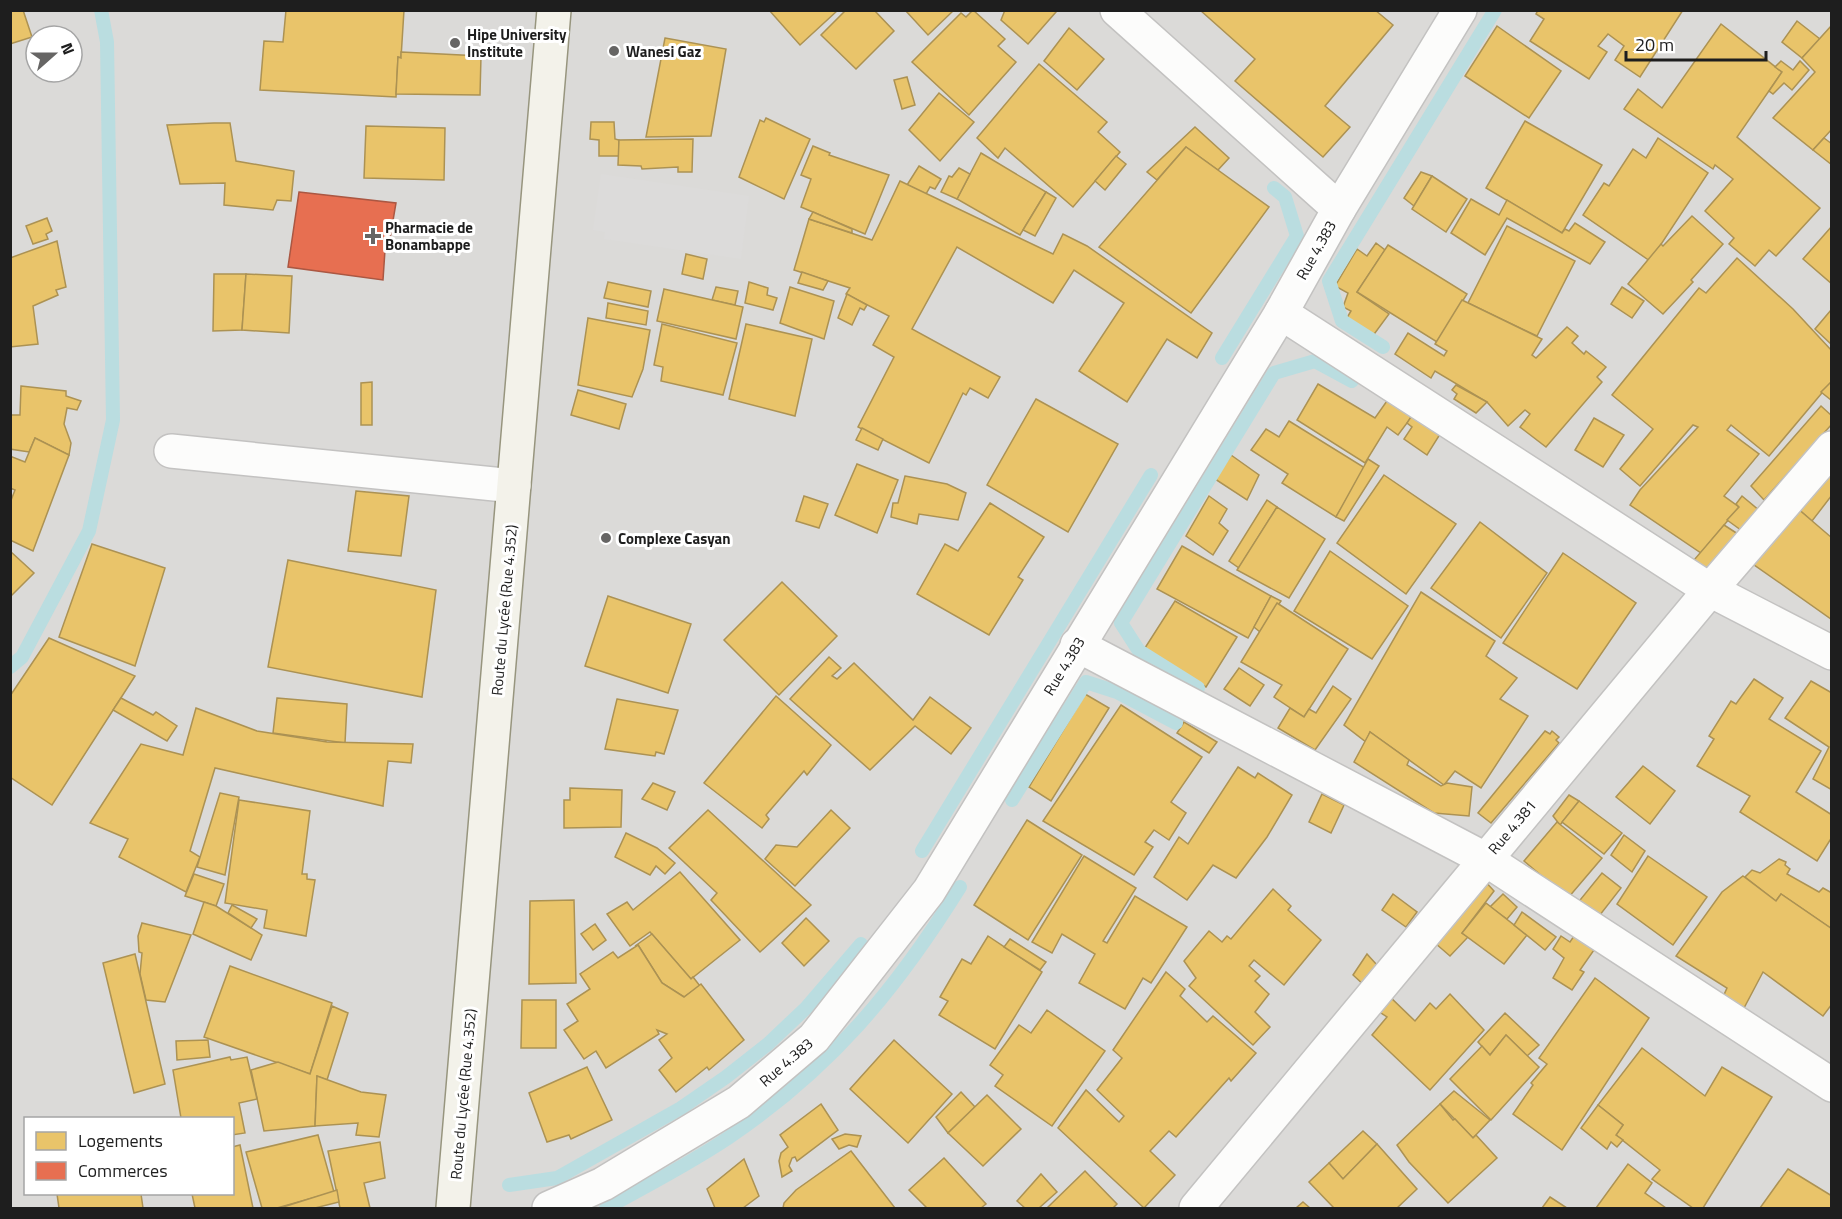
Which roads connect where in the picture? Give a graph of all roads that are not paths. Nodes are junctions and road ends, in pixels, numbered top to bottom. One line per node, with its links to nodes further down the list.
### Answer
1 (554, 10): 8 (main road, Route du Lycée (Rue 4.352))
2 (1117, 10): 4 (street)
3 (1460, 10): 4 (street, Rue 4.383)
4 (1339, 209): 5 (street, Rue 4.383)
5 (1281, 313): 9 (street); 10 (street, Rue 4.383)
6 (1832, 448): 9 (street, Rue 4.381)
7 (171, 451): 8 (street)
8 (514, 486): 14 (main road, Route du Lycée (Rue 4.352))
9 (1710, 590): 11 (street); 12 (street, Rue 4.381)
10 (1077, 645): 12 (street); 15 (street, Rue 4.383)
11 (1832, 653)
12 (1485, 859): 13 (street); 16 (street, Rue 4.381)
13 (1832, 1085)
14 (453, 1209)
15 (549, 1209)
16 (1196, 1209)

